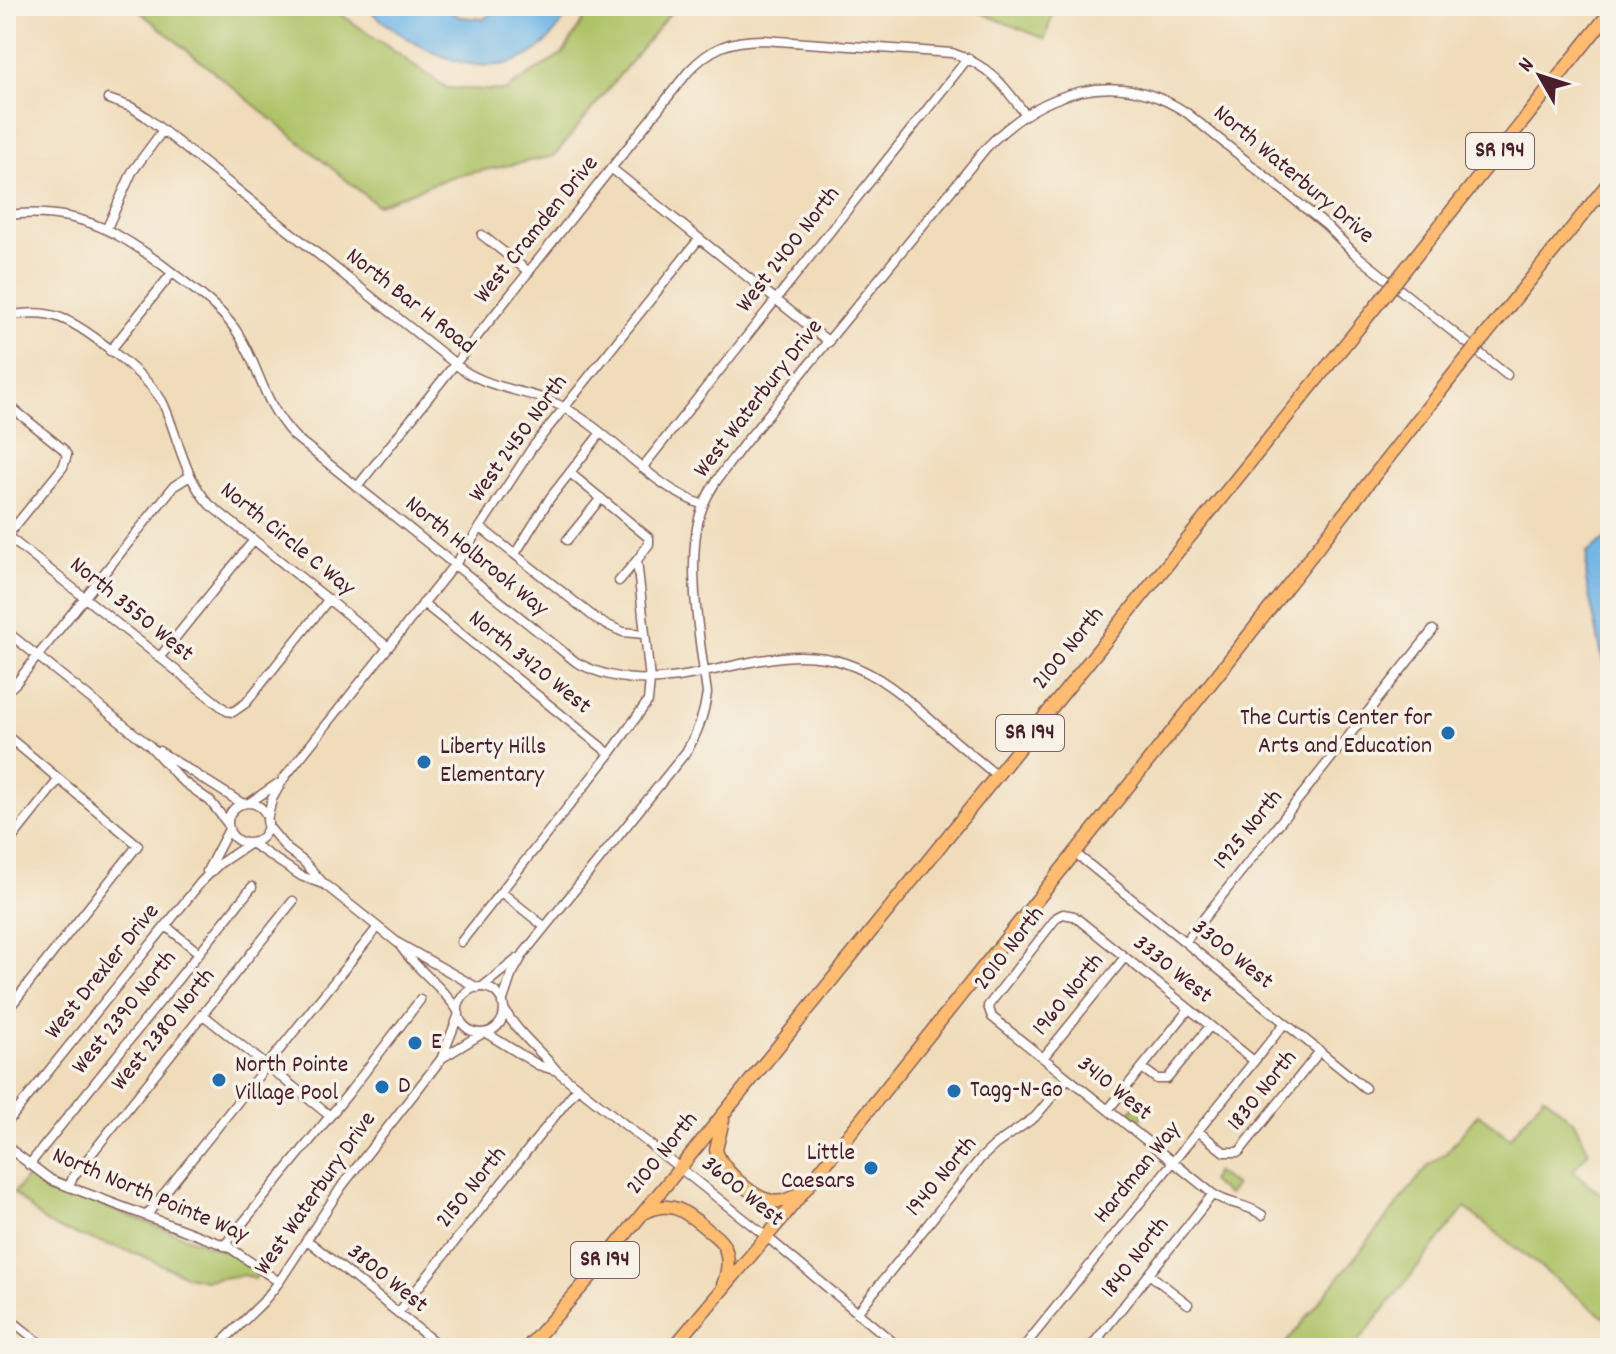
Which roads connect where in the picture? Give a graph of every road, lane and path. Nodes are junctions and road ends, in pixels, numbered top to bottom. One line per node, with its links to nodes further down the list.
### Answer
1 (1610, 12): 52 (highway, 2100 North / SR 194, bridge)
2 (968, 58): 4 (street); 6 (street, West Cramden Drive); 14 (street, West 2400 North)
3 (108, 99): 5 (street, North Bar H Road)
4 (1025, 114): 16 (street, West Waterbury Drive); 19 (street, North Waterbury Drive)
5 (163, 130): 9 (street); 18 (street, North Bar H Road)
6 (611, 168): 11 (street); 12 (street, West Cramden Drive)
7 (1610, 181): 60 (highway, bridge)
8 (6, 215): 9 (street, North Holbrook Way)
9 (107, 228): 13 (street, North Holbrook Way)
10 (482, 235): 12 (street)
11 (699, 239): 14 (street); 21 (street, West 2450 North)
12 (529, 272): 18 (street, West Cramden Drive)
13 (172, 273): 17 (street); 26 (street, North Holbrook Way)
14 (776, 300): 16 (street); 23 (street, West 2400 North)
15 (6, 316): 17 (street, North Circle C Way)
16 (829, 342): 28 (street, West Waterbury Drive)
17 (110, 351): 25 (street, North Circle C Way)
18 (455, 364): 21 (street, North Bar H Road); 26 (street, West Cramden Drive)
19 (1507, 375)
20 (6, 403): 30 (street)
21 (565, 408): 22 (street, North Bar H Road); 29 (street, West 2450 North)
22 (600, 434): 23 (street, North Bar H Road); 24 (street)
23 (642, 468): 28 (street, North Bar H Road)
24 (570, 473): 27 (street); 33 (street)
25 (190, 476): 31 (street, North Circle C Way); 37 (street)
26 (357, 487): 35 (street, North Holbrook Way)
27 (601, 498): 32 (street); 34 (street)
28 (703, 505): 46 (street, West Waterbury Drive)
29 (480, 527): 33 (street); 35 (street, West 2450 North)
30 (7, 536): 37 (street, North 3550 West)
31 (254, 540): 38 (street, North Circle C Way); 45 (street)
32 (567, 540)
33 (515, 554): 42 (street)
34 (637, 560): 36 (street); 42 (street)
35 (454, 565): 39 (street, West 2450 North); 47 (street, North Holbrook Way)
36 (619, 581)
37 (84, 599): 44 (street); 45 (street, North 3550 West)
38 (329, 599): 43 (street, North Circle C Way); 45 (street, North 3550 West)
39 (423, 603): 43 (street, West 2450 North); 51 (street, North 3420 West)
40 (1433, 630): 71 (street, 1925 North)
41 (6, 631): 44 (street)
42 (644, 634): 47 (street)
43 (388, 647): 53 (street, West 2450 North)
44 (37, 657): 48 (street); 50 (street)
45 (159, 658)
46 (704, 673): 47 (street, North Holbrook Way); 52 (street, North Holbrook Way); 69 (street, West Waterbury Drive)
47 (650, 680): 51 (street)
48 (6, 692)
49 (6, 735): 54 (street)
50 (150, 746): 55 (street); 57 (street)
51 (610, 754): 64 (street)
52 (996, 775): 97 (highway, 2100 North / SR 194)
53 (284, 778): 55 (street, West 2450 North); 56 (street, West 2450 North)
54 (59, 779): 59 (street); 81 (street)
55 (246, 804): 56 (street); 57 (street)
56 (267, 823): 58 (street); 62 (street)
57 (228, 826): 58 (street); 61 (street, West Drexler Drive)
58 (250, 844): 61 (street, West Drexler Drive); 62 (street)
59 (6, 846)
60 (1075, 853): 71 (street, 3300 West); 107 (highway)
61 (201, 882): 67 (street, West Drexler Drive)
62 (324, 884): 68 (street)
63 (252, 887): 73 (street, West 2390 North)
64 (501, 892): 69 (street); 70 (street)
65 (293, 901): 83 (street, West 2380 North)
66 (1063, 914): 75 (street, 3330 West); 79 (street, 2010 North)
67 (166, 926): 73 (street); 100 (street, West Drexler Drive)
68 (378, 927): 72 (street); 91 (street)
69 (545, 927): 74 (street, West Waterbury Drive)
70 (461, 942)
71 (1185, 942): 84 (street, 3300 West)
72 (398, 943): 76 (street); 82 (street)
73 (199, 953): 104 (street, West 2390 North)
74 (524, 953): 76 (street, West Waterbury Drive); 78 (street, West Waterbury Drive)
75 (1125, 957): 80 (street, 3330 West); 89 (street, 1960 North)
76 (480, 988): 78 (street); 82 (street)
77 (420, 1000): 99 (street)
78 (503, 1006): 86 (street); 93 (street)
79 (988, 1009): 89 (street, 3410 West)
80 (1189, 1009): 85 (street, 3330 West); 92 (street)
81 (6, 1012)
82 (458, 1013): 86 (street); 88 (street, West Waterbury Drive)
83 (202, 1014): 91 (street); 106 (street, West 2380 North)
84 (1285, 1023): 87 (street, 3300 West); 90 (street, Hardman Way)
85 (1210, 1026): 90 (street, 3330 West); 92 (street)
86 (484, 1032): 88 (street, West Waterbury Drive); 93 (street)
87 (1320, 1051): 96 (street, 3300 West); 101 (street, 1830 North)
88 (442, 1058): 113 (street, West Waterbury Drive)
89 (1043, 1058): 94 (street, 3410 West)
90 (1254, 1061): 101 (street, Hardman Way)
91 (267, 1066): 99 (street); 111 (street)
92 (1142, 1068): 98 (street)
93 (557, 1071): 95 (street, 3600 West)
94 (1068, 1078): 98 (street, 3410 West); 120 (street, 1940 North)
95 (578, 1087): 105 (street, 3600 West); 119 (street, 2150 North)
96 (1365, 1088)
97 (727, 1110): 105 (highway, 2100 North / SR 194); 107 (highway)
98 (1108, 1110): 103 (street, 3410 West)
99 (330, 1116): 114 (street)
100 (6, 1124)
101 (1198, 1131): 103 (street, Hardman Way)
102 (6, 1146): 104 (street, North North Pointe Way)
103 (1173, 1162): 108 (street, 3410 West); 129 (street, Hardman Way)
104 (29, 1165): 106 (street, North North Pointe Way)
105 (680, 1168): 109 (highway, 2100 North / SR 194); 112 (street, 3600 West)
106 (69, 1187): 111 (street, North North Pointe Way)
107 (805, 1190): 112 (highway)
108 (1213, 1194): 110 (street, 3410 West); 115 (street, 1840 North)
109 (643, 1214): 117 (highway); 126 (highway, 2100 North / SR 194)
110 (1262, 1215)
111 (146, 1216): 114 (street, North North Pointe Way)
112 (767, 1237): 117 (highway); 120 (street, 3600 West)
113 (307, 1240): 116 (street, West Waterbury Drive); 119 (street, 3800 West)
114 (224, 1246): 116 (street, North North Pointe Way)
115 (1149, 1274): 118 (street); 122 (street, 1840 North)
116 (279, 1282): 124 (street, West Waterbury Drive)
117 (721, 1292): 127 (highway)
118 (1188, 1304)
119 (398, 1313): 125 (street, 3800 West)
120 (857, 1313): 128 (street, 3600 West)
121 (6, 1316): 123 (street)
122 (1098, 1338): 130 (street, 1840 North); 131 (street)
123 (46, 1348)
124 (216, 1348)
125 (442, 1348)
126 (527, 1348)
127 (673, 1348)
128 (900, 1348)
129 (1023, 1348)
130 (1090, 1348)
131 (1111, 1348)

